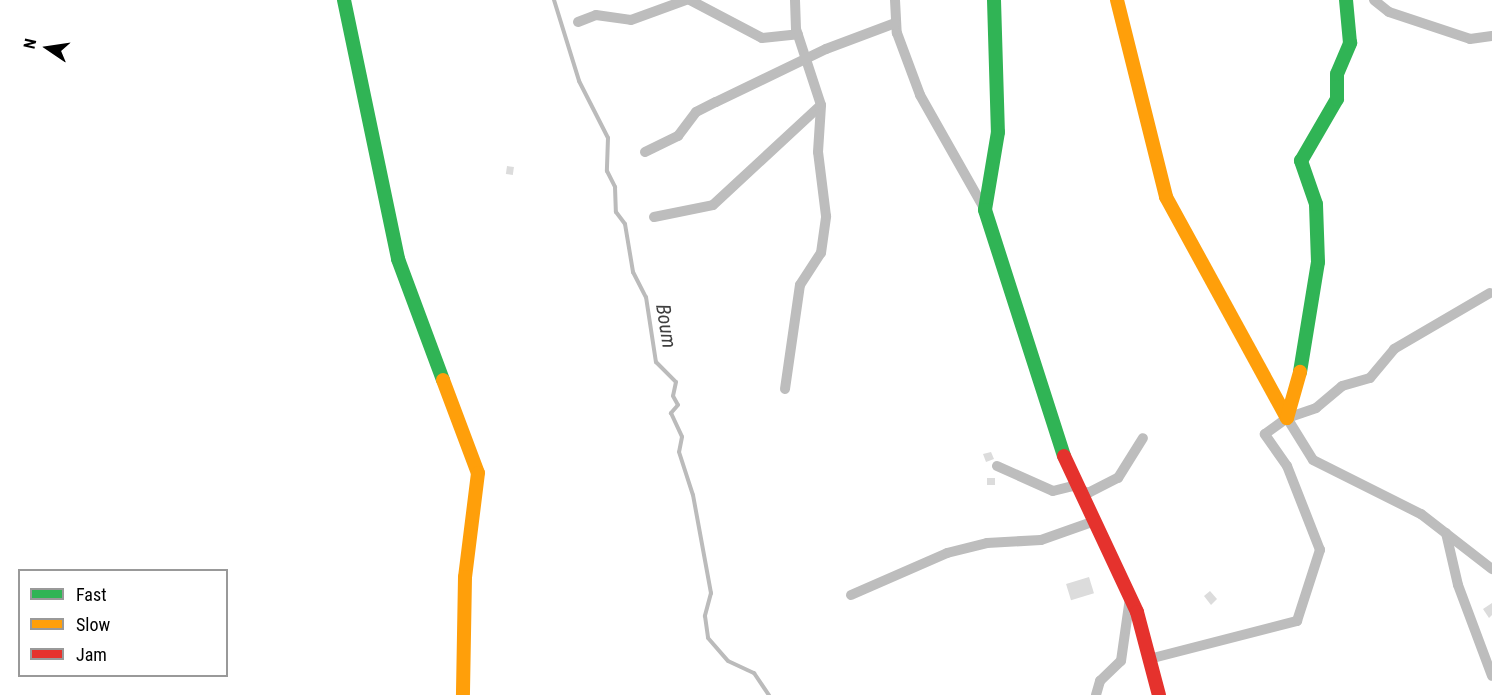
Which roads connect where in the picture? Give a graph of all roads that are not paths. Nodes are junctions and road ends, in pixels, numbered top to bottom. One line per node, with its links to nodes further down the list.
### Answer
1 (344, 0): 31 (street)
2 (688, 0): 9 (street); 11 (street)
3 (795, 0): 11 (street)
4 (895, 0): 10 (street)
5 (994, 0): 16 (street)
6 (1117, 0): 20 (street)
7 (1346, 0): 20 (street)
8 (1374, 0): 12 (street)
9 (578, 22)
10 (895, 23): 13 (street); 16 (street)
11 (798, 34): 13 (street)
12 (1492, 36)
13 (807, 61): 14 (street); 15 (street)
14 (821, 105): 17 (street); 19 (street)
15 (645, 152)
16 (985, 210): 23 (street)
17 (654, 218)
18 (1490, 293): 20 (street)
19 (786, 389)
20 (1287, 418): 25 (street); 29 (street)
21 (1143, 438): 23 (street)
22 (997, 466): 23 (street)
23 (1073, 486): 24 (street)
24 (1092, 522): 27 (street); 28 (street)
25 (1446, 533): 26 (street); 30 (street)
26 (1492, 569)
27 (851, 595)
28 (1130, 598): 29 (street); 32 (street)
29 (1149, 659): 33 (street)
30 (1492, 676)
31 (463, 695)
32 (1096, 695)
33 (1159, 695)

